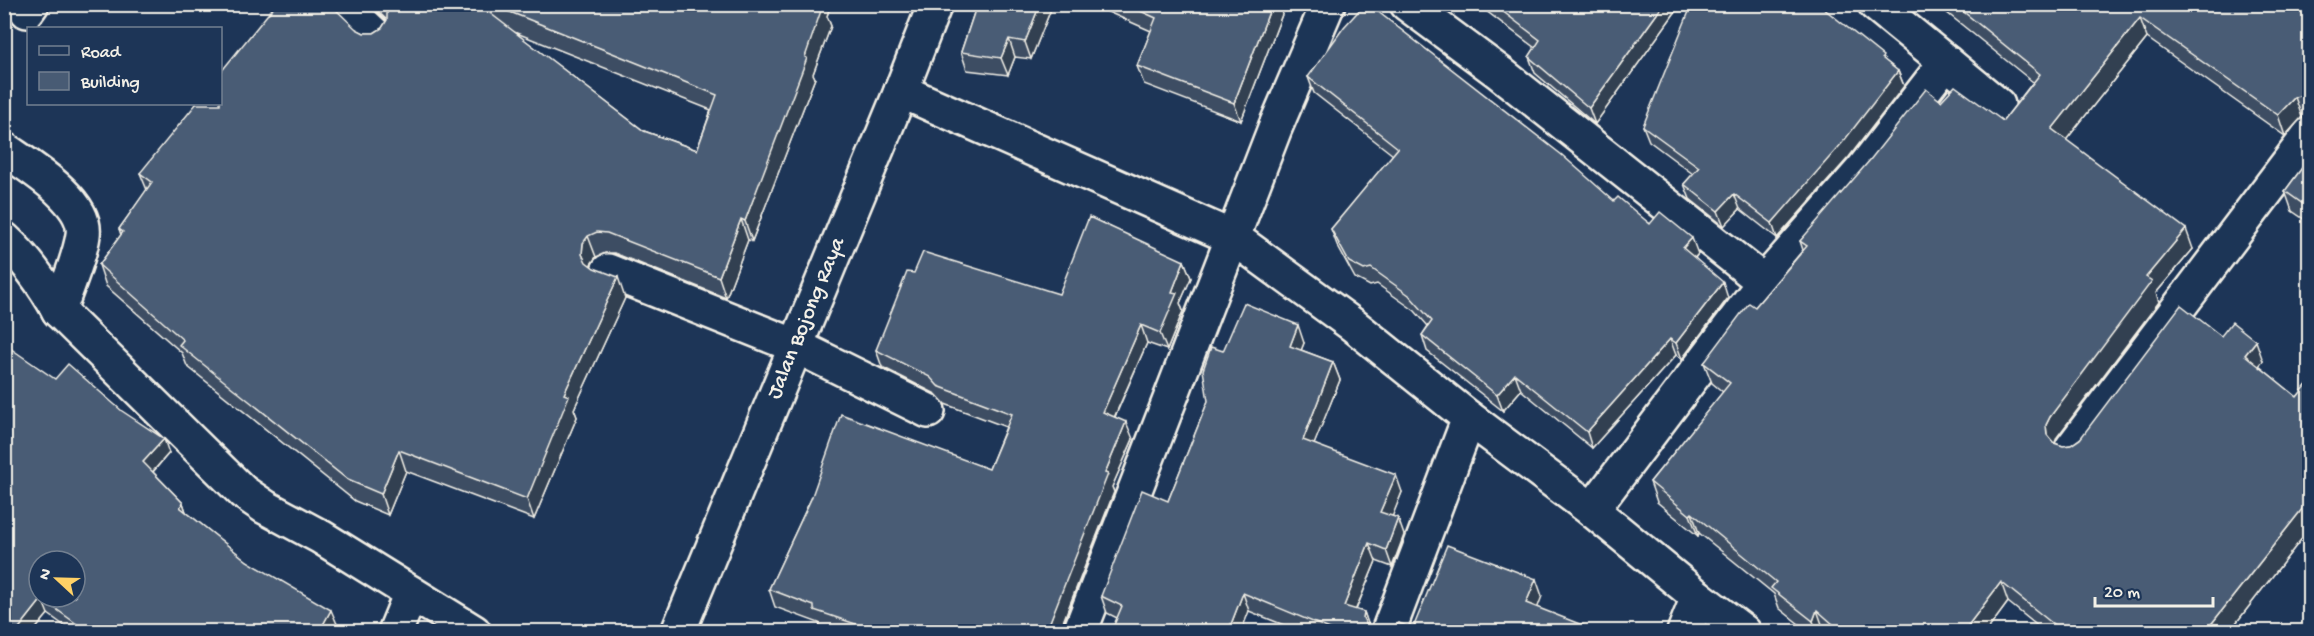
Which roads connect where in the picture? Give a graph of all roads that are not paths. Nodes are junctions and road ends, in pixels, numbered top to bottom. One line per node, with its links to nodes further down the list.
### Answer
1 (342, 4): 6 (street)
2 (935, 4): 8 (street, Jalan Bojong Raya)
3 (1328, 4): 12 (street)
4 (1407, 4): 15 (street)
5 (1875, 4): 7 (street)
6 (376, 36)
7 (1946, 62): 9 (street); 15 (street)
8 (902, 91): 12 (street); 17 (street, Jalan Bojong Raya)
9 (1998, 105)
10 (2310, 134): 20 (street)
11 (4, 149): 16 (street)
12 (1234, 238): 19 (street); 27 (street)
13 (4, 239): 16 (street)
14 (608, 271): 17 (street)
15 (1764, 282): 21 (street)
16 (59, 311): 22 (street)
17 (796, 346): 18 (street); 26 (street, Jalan Bojong Raya)
18 (928, 411)
19 (1469, 418): 21 (street); 28 (street)
20 (2072, 448)
21 (1592, 510): 23 (street)
22 (411, 593): 24 (street); 25 (street)
23 (1698, 597): 29 (street); 30 (street)
24 (395, 632)
25 (474, 632)
26 (678, 632)
27 (1080, 632)
28 (1388, 632)
29 (1684, 632)
30 (1744, 632)

